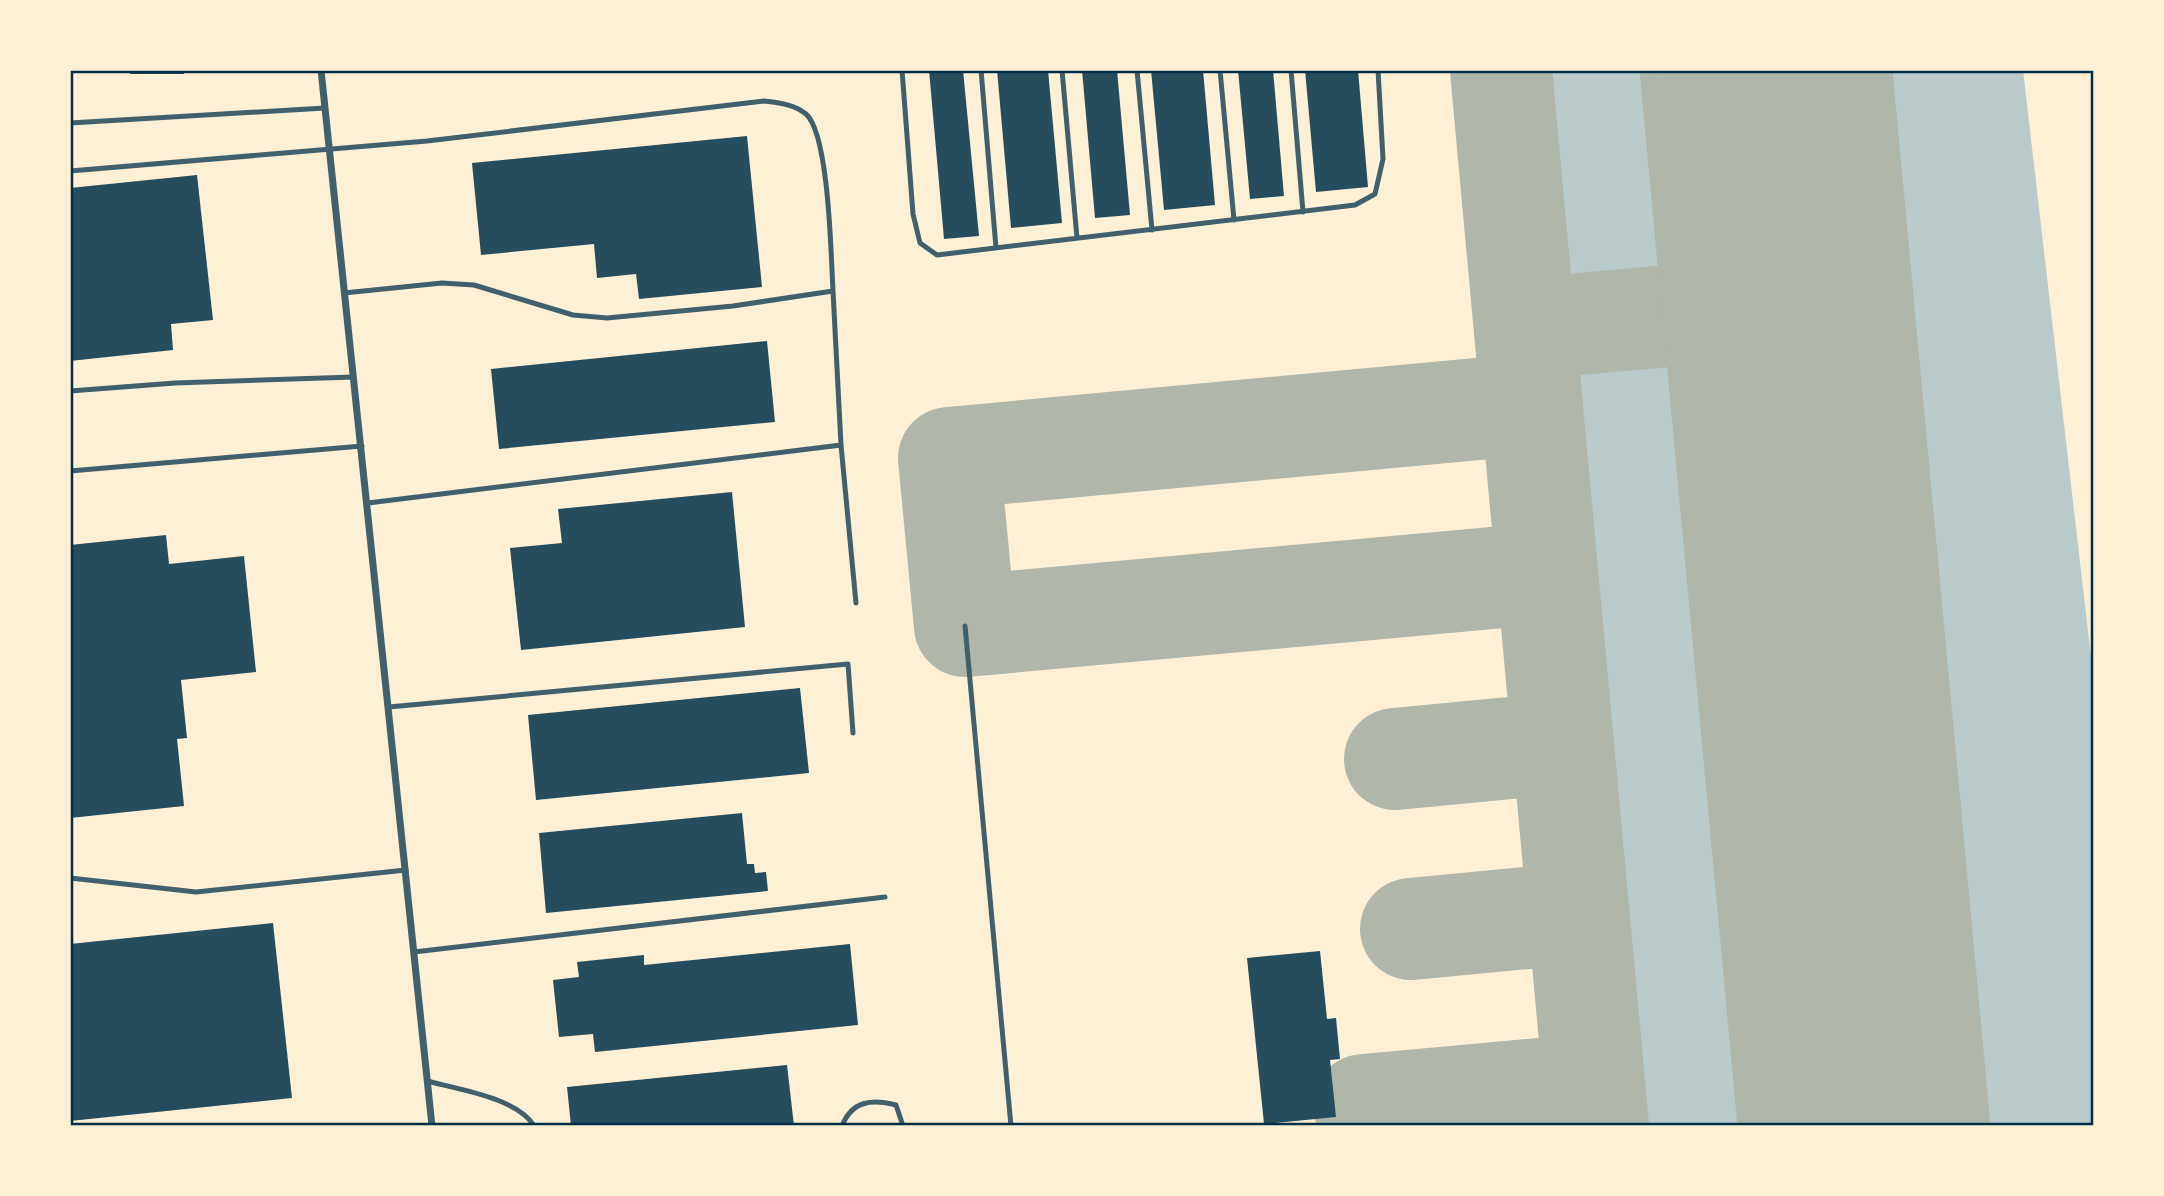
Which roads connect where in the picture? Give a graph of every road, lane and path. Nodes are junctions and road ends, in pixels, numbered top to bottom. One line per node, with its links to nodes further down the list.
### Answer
1 (321, 70): 9 (street)
2 (902, 70): 17 (lane)
3 (981, 70): 17 (lane)
4 (1062, 70): 16 (lane)
5 (1137, 70): 15 (lane)
6 (1220, 70): 14 (lane)
7 (1291, 70): 13 (lane)
8 (1378, 70): 13 (lane)
9 (325, 108): 10 (lane); 11 (street)
10 (70, 123)
11 (329, 150): 12 (lane); 18 (lane); 19 (street)
12 (70, 171)
13 (1303, 212): 14 (lane)
14 (1234, 220): 15 (lane)
15 (1152, 230): 16 (lane)
16 (1077, 238): 17 (lane)
17 (996, 248)
18 (833, 291): 19 (lane); 22 (lane)
19 (344, 293): 20 (street)
20 (354, 377): 21 (lane); 23 (street)
21 (70, 391)
22 (841, 445): 25 (lane); 26 (lane)
23 (362, 446): 24 (lane); 25 (street)
24 (70, 471)
25 (368, 503): 28 (street)
26 (856, 603)
27 (965, 626): 39 (lane)
28 (389, 707): 29 (lane); 30 (street)
29 (853, 733)
30 (406, 870): 31 (lane); 33 (street)
31 (70, 878)
32 (885, 897): 33 (lane)
33 (414, 953): 34 (street)
34 (427, 1081): 35 (street); 36 (lane)
35 (432, 1126)
36 (534, 1126)
37 (842, 1126): 38 (lane)
38 (903, 1126)
39 (1012, 1126)

